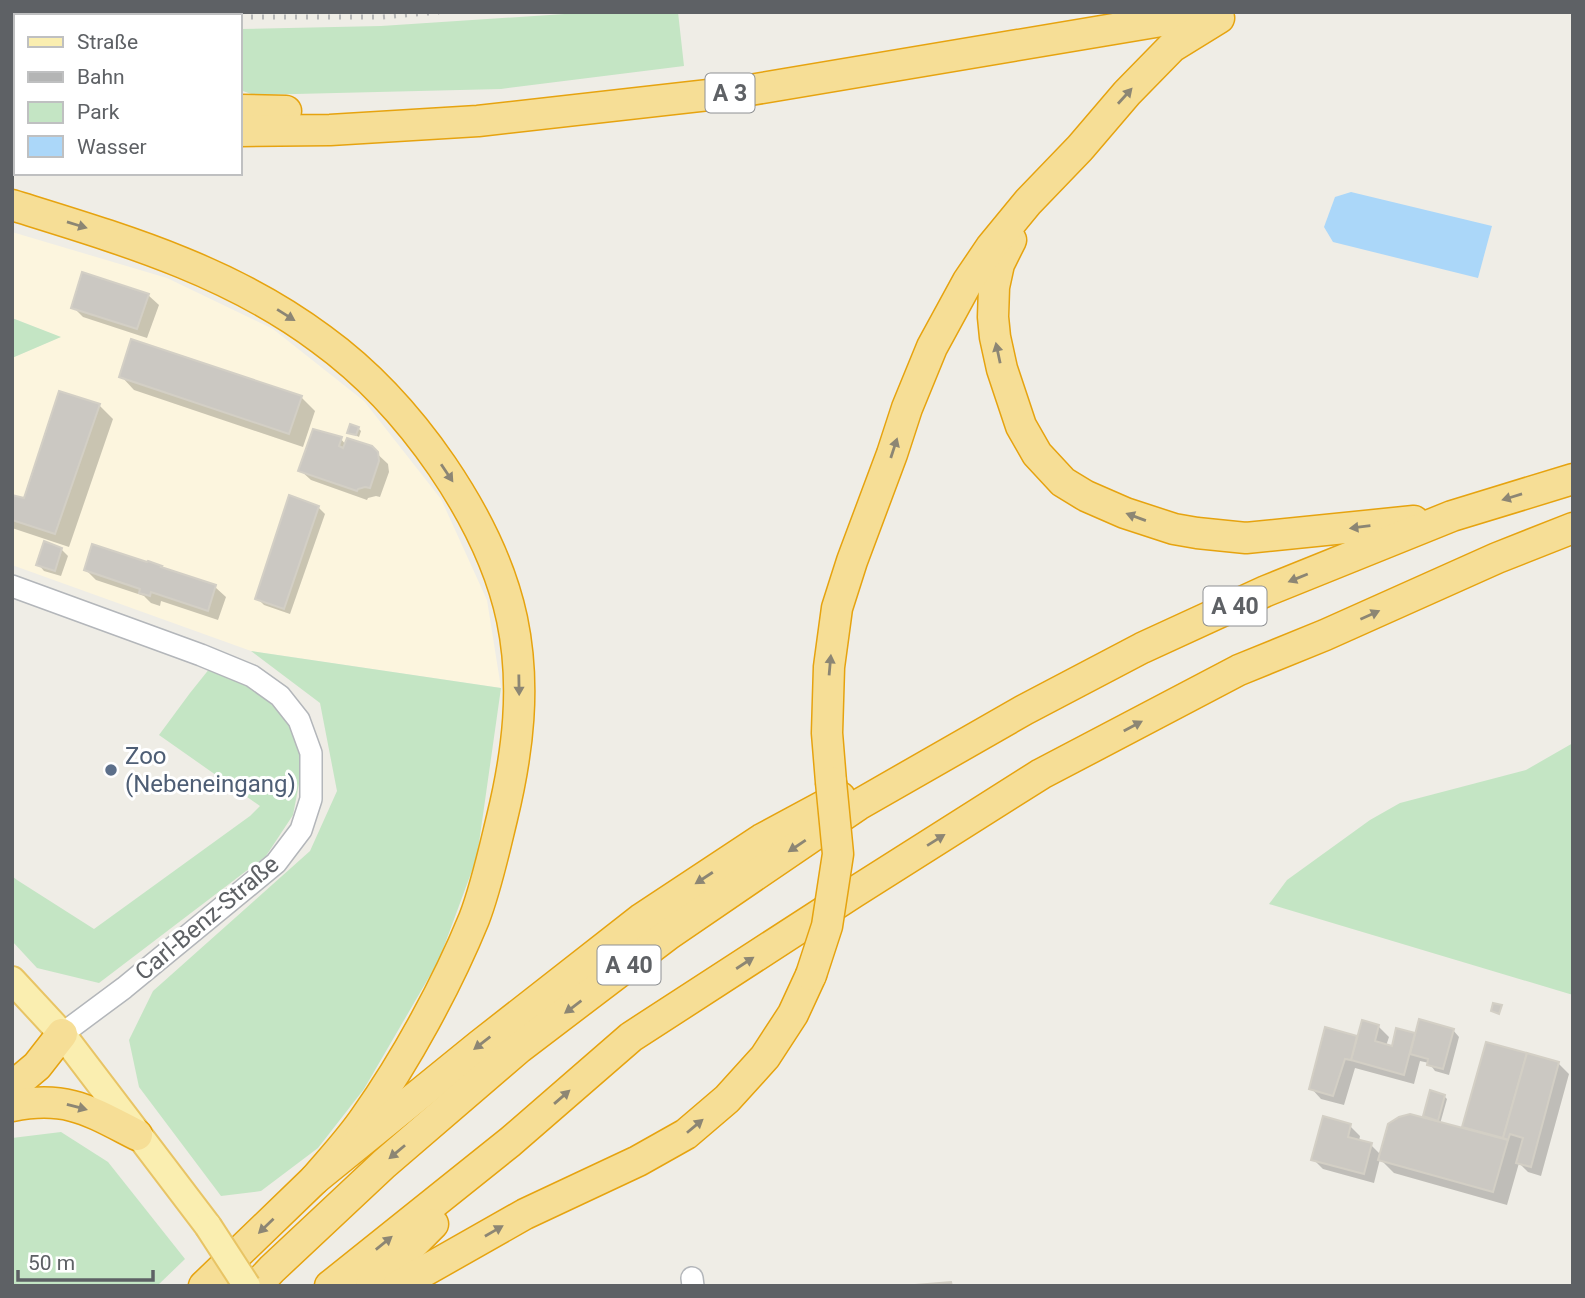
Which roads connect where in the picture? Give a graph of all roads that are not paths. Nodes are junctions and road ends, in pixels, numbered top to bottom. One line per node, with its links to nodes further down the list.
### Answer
1 (1109, 12): 4 (highway, A 3)
2 (1215, 12): 5 (highway, A 3)
3 (1228, 12): 7 (highway, one-way to 3)
4 (242, 110)
5 (242, 131)
6 (12, 205): 20 (highway, one-way to 20)
7 (981, 284): 9 (highway, one-way to 7); 26 (highway, one-way to 7, bridge)
8 (1573, 479): 9 (highway, A 40, one-way to 9)
9 (1452, 516): 12 (highway, A 40, one-way to 12)
10 (1573, 528): 19 (highway, A 40, one-way to 10)
11 (12, 586): 14 (street, Carl-Benz-Straße)
12 (1024, 710): 20 (highway, one-way to 20); 23 (highway, A 40, one-way to 23)
13 (12, 980): 14 (main road)
14 (62, 1034): 15 (highway); 16 (highway); 18 (main road)
15 (12, 1063)
16 (12, 1087)
17 (12, 1106): 18 (highway, one-way to 18)
18 (137, 1135): 22 (main road, bridge)
19 (510, 1142): 24 (highway, A 40, one-way to 19); 25 (highway)
20 (315, 1179): 21 (highway, one-way to 21)
21 (204, 1286)
22 (247, 1286)
23 (256, 1286)
24 (330, 1286)
25 (371, 1286)
26 (398, 1286)

